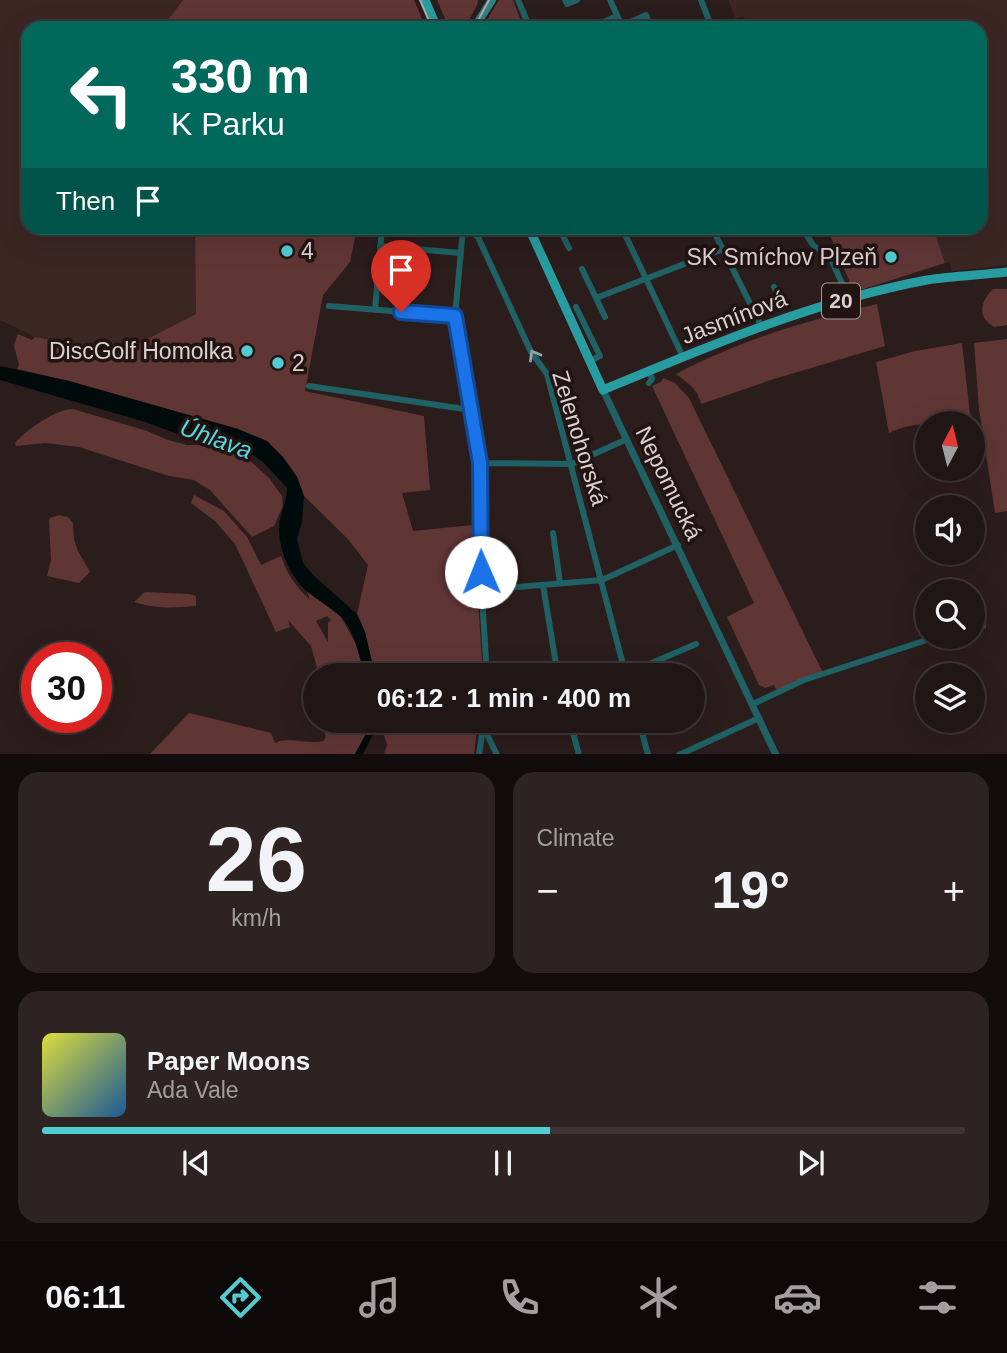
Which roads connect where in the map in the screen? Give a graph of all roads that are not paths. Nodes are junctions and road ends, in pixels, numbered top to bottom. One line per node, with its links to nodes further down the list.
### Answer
1 (484, 0): 10 (main road)
2 (492, 0): 10 (main road)
3 (518, 0): 13 (street)
4 (565, 0): 5 (street)
5 (577, 0)
6 (610, 0): 9 (street)
7 (701, 0): 18 (street)
8 (427, 2): 11 (main road)
9 (617, 16): 14 (street); 15 (street)
10 (481, 17): 12 (main road)
11 (434, 21)
12 (478, 21)
13 (527, 21)
14 (606, 21)
15 (619, 21)
16 (634, 21): 17 (street)
17 (648, 21)
18 (709, 21)
19 (381, 235): 27 (street)
20 (462, 235): 30 (street)
21 (475, 235): 53 (street, Zelenohorská, one-way to 21)
22 (532, 235): 45 (main road, Nepomucká)
23 (562, 235): 28 (street)
24 (625, 235): 33 (street)
25 (716, 235): 29 (street)
26 (807, 235): 36 (street)
27 (380, 246): 30 (street); 39 (street)
28 (569, 248)
29 (723, 249): 33 (street); 40 (street)
30 (461, 253): 41 (street)
31 (582, 269): 35 (street)
32 (1007, 272): 36 (main road, Jasmínová / 20)
33 (647, 279): 35 (street); 44 (street)
34 (774, 287): 40 (street)
35 (596, 298): 42 (street)
36 (849, 299): 43 (main road, Jasmínová / 20)
37 (329, 306): 39 (street)
38 (576, 307): 45 (street)
39 (375, 310): 41 (street)
40 (755, 314): 43 (street)
41 (455, 316): 50 (street)
42 (605, 317)
43 (761, 326): 44 (main road, Jasmínová / 20)
44 (682, 357): 46 (main road, Jasmínová / 20)
45 (590, 361): 49 (main road, Nepomucká)
46 (649, 371): 47 (street); 49 (main road, Jasmínová / 20)
47 (649, 383)
48 (309, 386): 50 (street)
49 (603, 390): 51 (street, Nepomucká)
50 (471, 410): 52 (street)
51 (627, 439): 53 (street); 55 (street, Nepomucká)
52 (480, 463): 53 (street); 59 (street)
53 (572, 464): 56 (street, Zelenohorská)
54 (553, 533): 57 (street)
55 (678, 545): 56 (street); 66 (street, Nepomucká)
56 (602, 580): 57 (street); 64 (street, Zelenohorská)
57 (560, 583): 58 (street)
58 (543, 585): 59 (street); 63 (street)
59 (482, 590): 62 (street)
60 (696, 644): 65 (street)
61 (915, 644): 66 (street)
62 (486, 663)
63 (556, 663)
64 (622, 663)
65 (652, 663)
66 (753, 704): 67 (street, Nepomucká)
67 (759, 718): 76 (street); 77 (street, Nepomucká)
68 (483, 733): 72 (street)
69 (488, 733): 73 (street)
70 (573, 733): 74 (street)
71 (642, 733): 75 (street)
72 (479, 754)
73 (497, 754)
74 (579, 754)
75 (648, 754)
76 (678, 754)
77 (776, 754)

